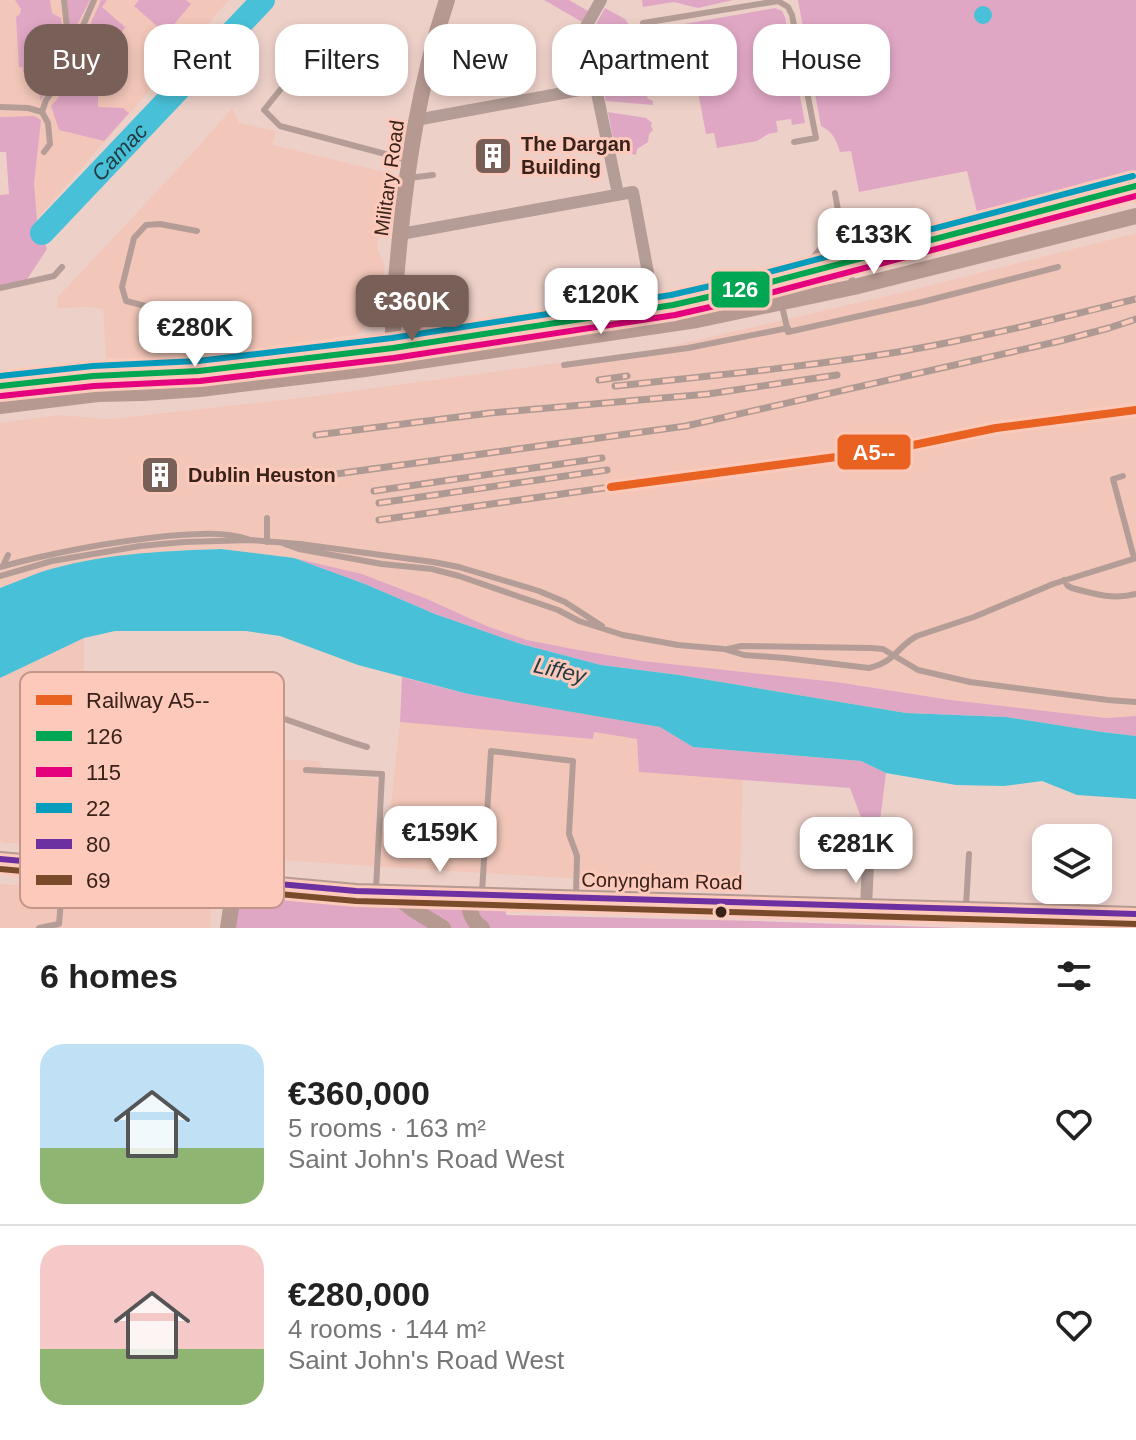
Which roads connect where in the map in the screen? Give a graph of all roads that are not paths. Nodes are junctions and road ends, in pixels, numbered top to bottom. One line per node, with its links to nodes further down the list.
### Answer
1 (64, 0): 8 (lane)
2 (94, 0): 9 (lane)
3 (447, 0): 17 (main road, Military Road)
4 (601, 0): 10 (street)
5 (747, 3): 6 (lane); 7 (lane)
6 (790, 4): 18 (lane)
7 (643, 23)
8 (67, 24)
9 (85, 24)
10 (587, 24)
11 (552, 95): 17 (street)
12 (49, 96): 16 (lane)
13 (275, 96): 20 (lane)
14 (598, 96): 25 (street)
15 (0, 107): 16 (lane)
16 (42, 112): 19 (lane)
17 (416, 120): 20 (main road, Military Road)
18 (794, 142)
19 (44, 152)
20 (410, 161): 22 (main road, Military Road)
21 (433, 175): 22 (lane)
22 (408, 178): 30 (main road, Military Road)
23 (1136, 186): 31 (main road)
24 (835, 193): 26 (lane)
25 (618, 194): 30 (street); 35 (street)
26 (839, 215): 32 (lane); 36 (lane)
27 (1136, 216): 37 (main road)
28 (878, 224): 31 (lane)
29 (197, 231): 40 (lane)
30 (401, 234): 43 (main road, Military Road)
31 (914, 245): 32 (main road)
32 (847, 262): 36 (main road); 37 (lane)
33 (62, 267): 38 (lane)
34 (1058, 267): 41 (lane)
35 (648, 273)
36 (798, 275): 43 (main road)
37 (854, 287): 39 (main road)
38 (0, 288)
39 (781, 304): 41 (lane); 43 (main road)
40 (148, 306): 42 (lane); 45 (lane)
41 (788, 328): 44 (lane)
42 (141, 338)
43 (394, 357): 45 (main road); 47 (main road)
44 (564, 365)
45 (199, 371): 46 (main road)
46 (0, 386)
47 (0, 406)
48 (1123, 476): 53 (lane)
49 (267, 518): 51 (lane)
50 (251, 540): 51 (lane); 54 (lane); 55 (lane)
51 (267, 542): 58 (lane)
52 (8, 555): 54 (lane)
53 (1135, 558): 56 (lane)
54 (1, 567)
55 (0, 576)
56 (1064, 580): 57 (lane); 59 (lane)
57 (1136, 594)
58 (724, 649): 59 (lane); 59 (lane)
59 (894, 656): 60 (lane)
60 (1136, 702)
61 (284, 719): 62 (lane)
62 (367, 747)
63 (306, 770): 64 (lane)
64 (354, 771): 65 (lane); 71 (lane)
65 (353, 783)
66 (969, 854): 78 (lane)
67 (0, 859): 68 (main road, Conyngham Road)
68 (20, 861)
69 (868, 865): 75 (street)
70 (284, 885): 71 (main road, Conyngham Road)
71 (384, 892): 72 (main road, Conyngham Road); 83 (main road)
72 (475, 895): 73 (main road, Conyngham Road); 73 (lane); 84 (main road)
73 (575, 899): 75 (main road, Conyngham Road)
74 (1077, 904): 79 (lane)
75 (866, 906): 78 (main road, Conyngham Road)
76 (60, 908): 81 (lane)
77 (231, 908): 82 (main road)
78 (966, 908): 79 (main road, Conyngham Road)
79 (1077, 912): 80 (main road, Conyngham Road)
80 (1136, 914)
81 (39, 928)
82 (228, 928)
83 (443, 928)
84 (482, 928)

